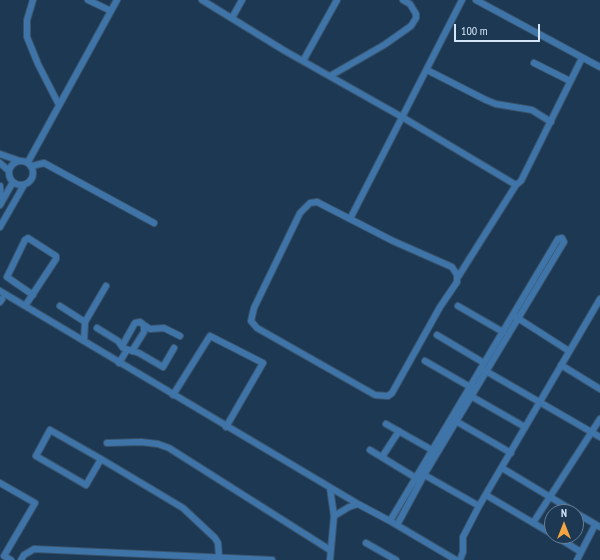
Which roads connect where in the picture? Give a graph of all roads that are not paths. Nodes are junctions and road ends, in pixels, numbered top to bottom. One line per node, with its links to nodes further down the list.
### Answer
1 (33, 0): 19 (street)
2 (88, 0): 10 (street)
3 (117, 0): 10 (street)
4 (202, 0): 11 (street)
5 (242, 0): 11 (street)
6 (337, 0): 13 (street)
7 (403, 0): 17 (street)
8 (462, 0): 16 (street)
9 (476, 0): 12 (street)
10 (111, 11): 19 (street)
11 (232, 18): 13 (street)
12 (582, 58): 15 (street); 18 (street)
13 (303, 61): 17 (street)
14 (534, 63): 18 (street)
15 (600, 67)
16 (427, 70): 20 (street); 21 (street)
17 (330, 76): 20 (street)
18 (570, 81): 21 (street)
19 (59, 105): 25 (street)
20 (402, 117): 29 (street); 32 (street)
21 (551, 122): 29 (street)
22 (0, 154): 23 (street)
23 (20, 161): 25 (street); 26 (street)
24 (0, 163): 26 (street)
25 (30, 164): 28 (street); 33 (street)
26 (9, 171): 27 (street)
27 (13, 182): 28 (street); 31 (street)
28 (24, 185): 34 (street)
29 (516, 185): 35 (street)
30 (0, 186): 31 (street)
31 (1, 204)
32 (350, 219): 35 (street); 35 (street)
33 (154, 223)
34 (0, 227)
35 (458, 277)
36 (106, 286): 44 (street)
37 (0, 291): 40 (street)
38 (33, 295): 38 (street); 40 (street)
39 (599, 302): 53 (street)
40 (25, 306): 50 (street)
41 (60, 306): 44 (street)
42 (458, 306): 47 (street)
43 (516, 317): 43 (street); 47 (street); 53 (street); 58 (street)
44 (85, 322): 50 (street)
45 (144, 326): 49 (street); 52 (street); 52 (street)
46 (98, 328): 52 (street)
47 (503, 332): 57 (street)
48 (437, 335): 57 (street)
49 (180, 336)
50 (84, 342): 55 (street)
51 (174, 348): 52 (street)
52 (127, 349): 55 (street)
53 (569, 351): 56 (street)
54 (425, 361): 59 (street)
55 (119, 363): 63 (street)
56 (561, 365): 60 (street); 65 (street)
57 (482, 366): 58 (street); 59 (street)
58 (487, 372): 61 (street); 65 (street)
59 (470, 386): 61 (street); 62 (street)
60 (600, 389)
61 (476, 390): 64 (street)
62 (466, 393): 64 (street); 67 (street)
63 (173, 395): 69 (street); 69 (street)
64 (472, 397): 67 (street); 70 (street)
65 (539, 403): 70 (street); 72 (street)
66 (600, 419): 72 (street)
67 (454, 420): 76 (street); 77 (street); 81 (street)
68 (386, 424): 71 (street)
69 (226, 427): 83 (street)
70 (525, 427): 77 (street)
71 (398, 431): 76 (street); 78 (street)
72 (591, 432): 73 (street); 85 (street)
73 (600, 437)
74 (107, 443): 98 (street)
75 (370, 450): 78 (street)
76 (432, 450): 81 (street)
77 (511, 453): 80 (street)
78 (382, 457): 81 (street)
79 (100, 459): 79 (street); 101 (street)
80 (502, 468): 84 (street); 85 (street)
81 (420, 475): 88 (street); 91 (street); 93 (street)
82 (0, 483): 100 (street)
83 (330, 488): 86 (street); 89 (street)
84 (486, 495): 88 (street); 92 (street)
85 (550, 497): 87 (street); 92 (street)
86 (358, 504): 89 (street); 91 (street)
87 (562, 504)
88 (479, 506): 108 (street)
89 (334, 516): 98 (street)
90 (584, 517): 94 (street)
91 (390, 521): 93 (street)
92 (533, 523): 95 (street)
93 (397, 525): 107 (street)
94 (598, 526): 99 (street)
95 (544, 529)
96 (366, 543): 106 (street)
97 (568, 544): 99 (street)
98 (330, 550): 105 (street)
99 (581, 552): 109 (street)
100 (2, 557): 102 (street)
101 (219, 557): 103 (street); 104 (street)
102 (11, 560)
103 (22, 560)
104 (272, 560)
105 (330, 560)
106 (396, 560)
107 (456, 560)
108 (460, 560)
109 (577, 560)

